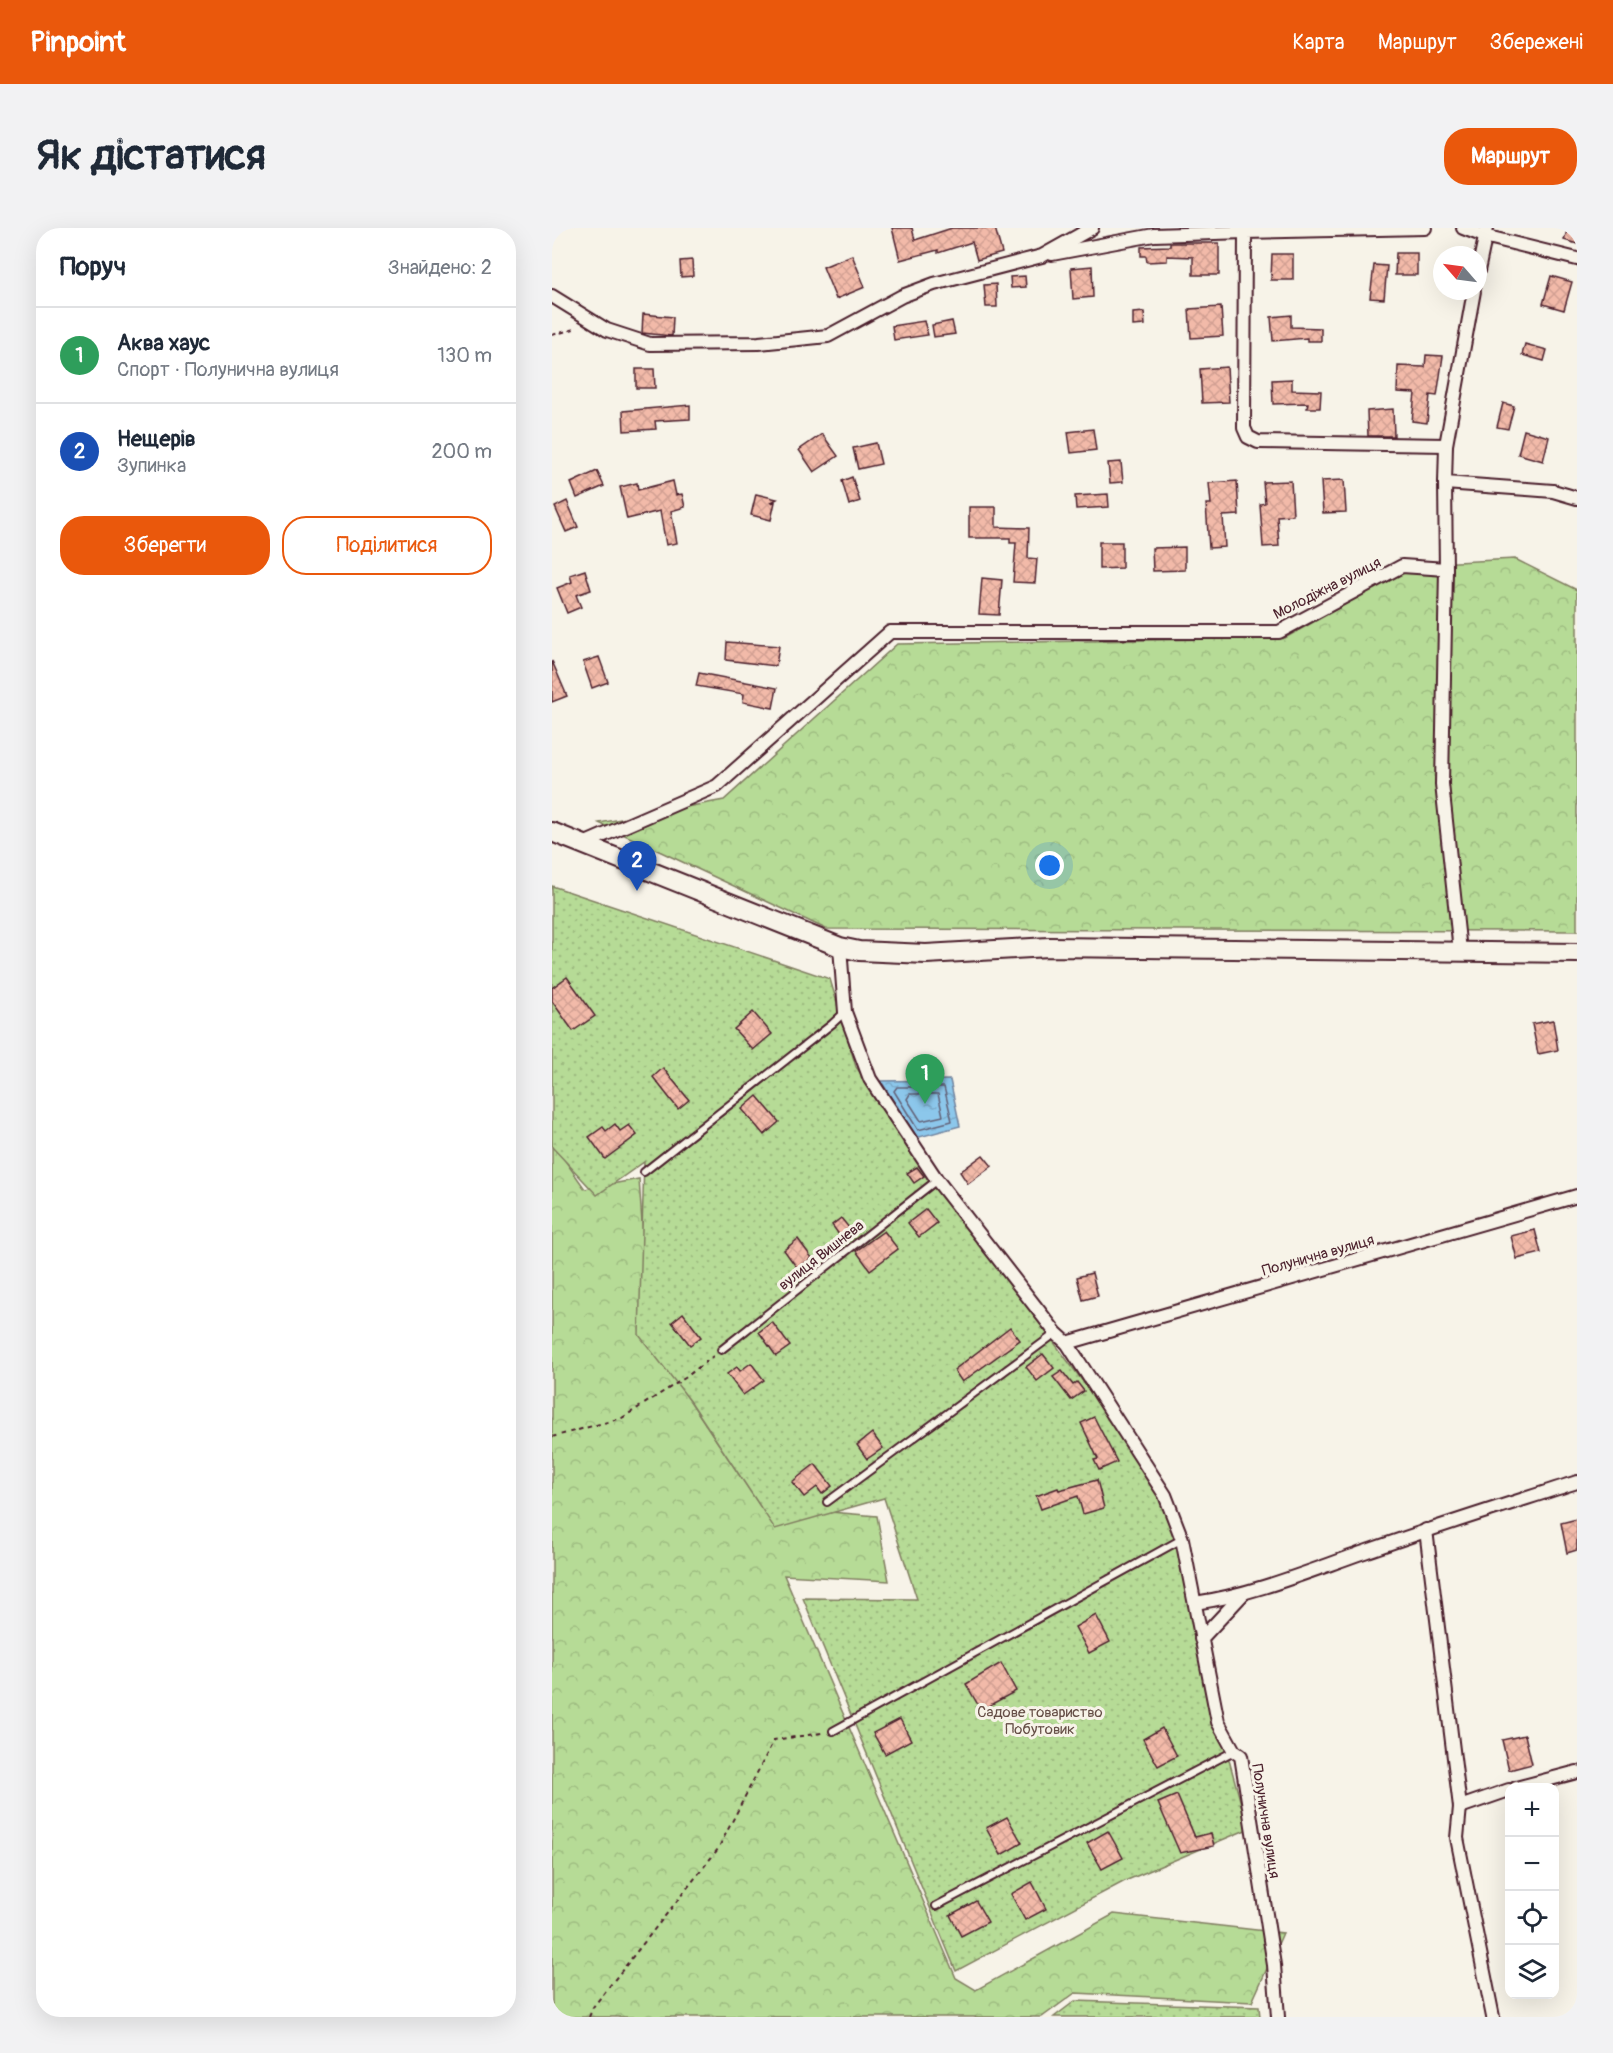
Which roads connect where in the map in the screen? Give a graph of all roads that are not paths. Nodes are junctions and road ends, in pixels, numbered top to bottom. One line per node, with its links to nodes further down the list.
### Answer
1 (1092, 228): 6 (street)
2 (1425, 228): 4 (street)
3 (1463, 228): 5 (street)
4 (1245, 232): 6 (street); 10 (street)
5 (1486, 232): 7 (street)
6 (1042, 256): 8 (street)
7 (1577, 259)
8 (552, 296)
9 (1472, 300): 10 (street)
10 (1446, 445): 11 (street)
11 (1445, 483): 12 (street); 13 (street)
12 (1577, 498)
13 (1446, 569): 15 (street, Молодіжна вулиця); 17 (street)
14 (552, 832): 15 (main road)
15 (581, 844): 16 (main road)
16 (840, 947): 17 (main road); 19 (street, Полунична вулиця)
17 (1460, 951): 18 (main road)
18 (1577, 953)
19 (845, 1012): 20 (lane); 21 (street, Полунична вулиця)
20 (644, 1172)
21 (936, 1180): 23 (street, Полунична вулиця); 25 (lane, вулиця Вишнева)
22 (1577, 1196): 24 (street, Полунична вулиця)
23 (1056, 1333): 24 (street, Полунична вулиця); 27 (lane)
24 (1066, 1342): 29 (street, Полунична вулиця)
25 (721, 1350)
26 (1577, 1482): 28 (street)
27 (827, 1502)
28 (1426, 1530): 30 (street); 38 (street)
29 (1182, 1539): 31 (street, Полунична вулиця); 33 (lane)
30 (1245, 1593): 31 (street); 32 (street)
31 (1195, 1603): 32 (street, Полунична вулиця)
32 (1201, 1639): 34 (street, Полунична вулиця)
33 (833, 1731)
34 (1234, 1751): 39 (lane); 40 (street, Полунична вулиця)
35 (1577, 1772): 36 (street)
36 (1535, 1783)
37 (1505, 1791): 38 (street)
38 (1460, 1807): 41 (street)
39 (936, 1906)
40 (1278, 2017)
41 (1493, 2017)

